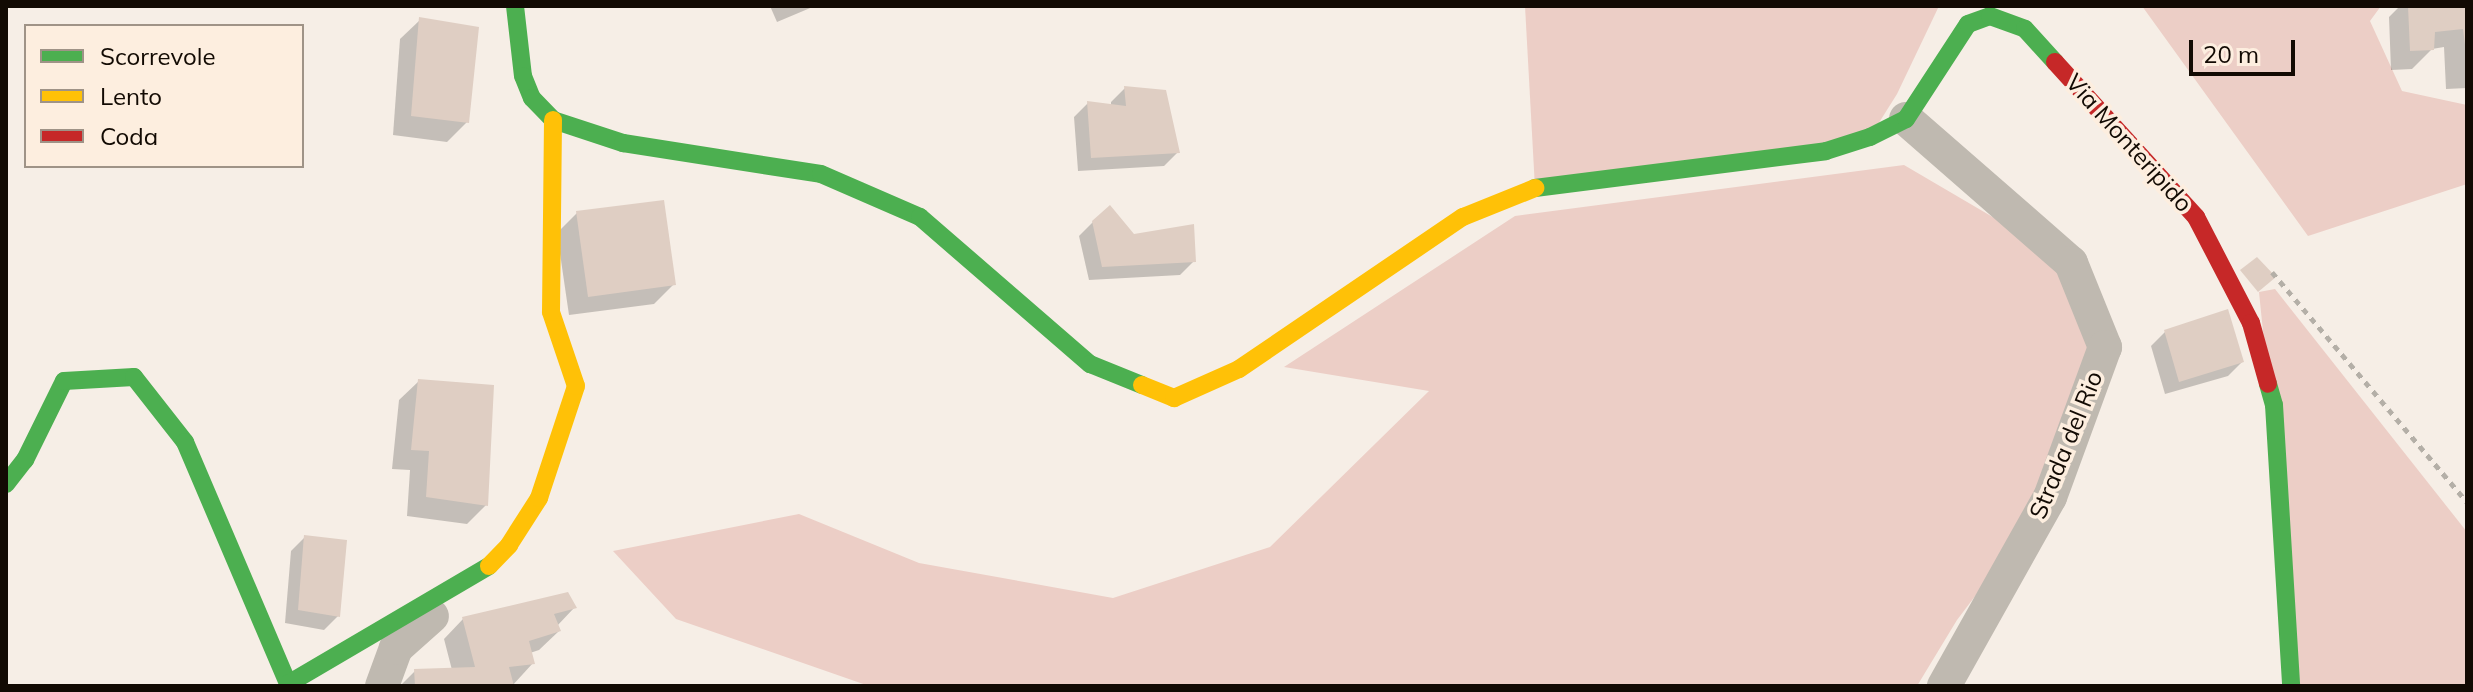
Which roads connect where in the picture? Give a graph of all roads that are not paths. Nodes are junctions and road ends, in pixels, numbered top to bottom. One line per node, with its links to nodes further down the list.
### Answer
1 (515, 6): 4 (street)
2 (1987, 11): 3 (street); 10 (street, Via Monteripido)
3 (1906, 119): 4 (street); 9 (street, Strada del Rio)
4 (553, 120): 6 (street)
5 (6, 484): 7 (street)
6 (484, 571): 7 (street); 8 (street)
7 (288, 684)
8 (382, 686)
9 (1944, 686)
10 (2291, 686)

